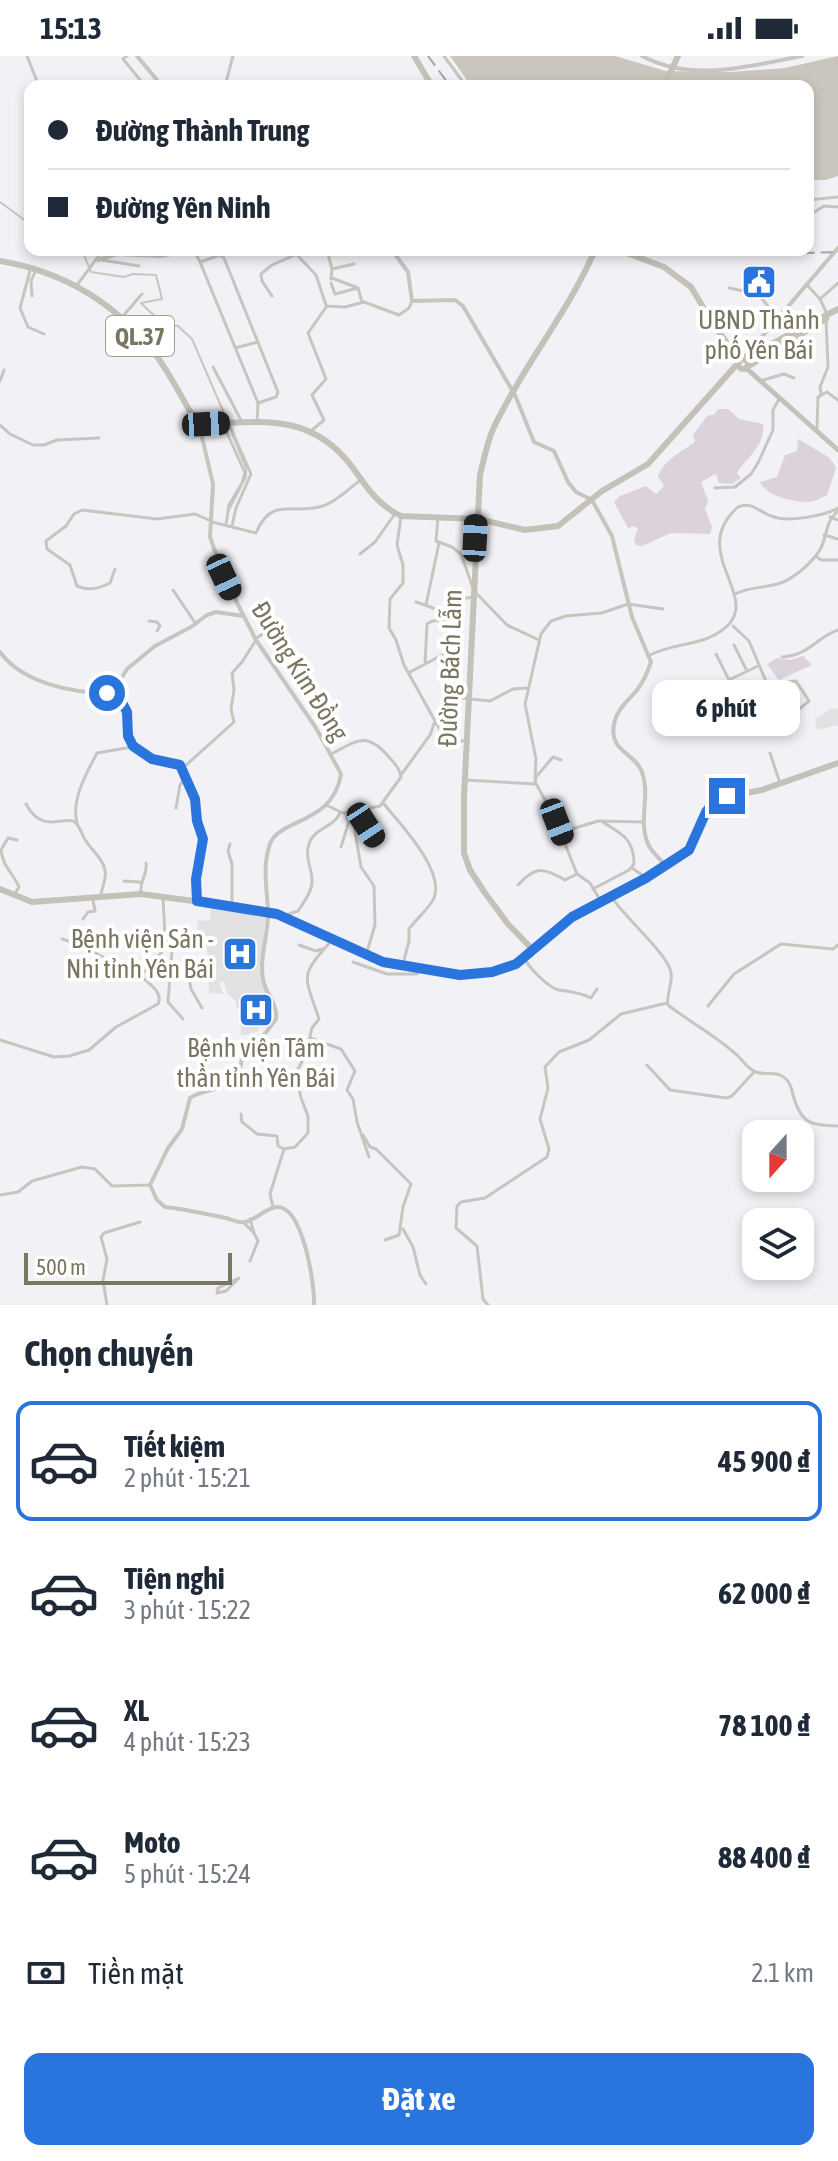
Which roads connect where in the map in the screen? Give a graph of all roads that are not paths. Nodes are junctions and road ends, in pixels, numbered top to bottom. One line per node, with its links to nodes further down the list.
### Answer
1 (27, 56): 10 (street)
2 (127, 56): 11 (street)
3 (137, 56): 12 (street)
4 (233, 56): 13 (street)
5 (414, 56): 14 (main road)
6 (444, 56): 15 (street)
7 (642, 56): 9 (street)
8 (678, 56): 16 (main road)
9 (802, 56)
10 (37, 80)
11 (140, 80)
12 (157, 80)
13 (227, 80)
14 (428, 80)
15 (462, 80)
16 (667, 80)
17 (838, 197): 18 (street)
18 (814, 199)
19 (838, 207): 20 (street)
20 (814, 212)
21 (836, 254): 45 (street)
22 (100, 256): 36 (street)
23 (112, 256): 36 (street)
24 (132, 256): 25 (street)
25 (161, 256)
26 (196, 256): 37 (street)
27 (217, 256): 37 (street)
28 (221, 256): 62 (street)
29 (289, 256): 52 (street)
30 (300, 256): 56 (street)
31 (329, 256): 41 (street)
32 (396, 256): 54 (street)
33 (592, 256): 72 (main road, Đường Bách Lẫm)
34 (635, 256): 64 (main road)
35 (0, 261): 40 (main road, QL.37)
36 (97, 262): 39 (street); 46 (street)
37 (200, 262): 63 (street)
38 (354, 264): 41 (street)
39 (139, 266)
40 (34, 268): 46 (main road, QL.37); 51 (street); 61 (street)
41 (332, 269): 42 (street)
42 (331, 280): 47 (street); 47 (street)
43 (771, 281): 50 (street)
44 (838, 283): 53 (street)
45 (806, 284): 53 (street); 58 (street)
46 (77, 285): 60 (main road, QL.37)
47 (358, 288): 55 (street)
48 (729, 288): 50 (street)
49 (142, 294): 60 (street)
50 (758, 294): 58 (street)
51 (32, 296)
52 (272, 296)
53 (820, 299): 59 (street)
54 (412, 301): 55 (street); 72 (street)
55 (362, 302): 56 (street)
56 (327, 306): 83 (street)
57 (838, 311): 59 (main road)
58 (777, 317): 64 (street)
59 (827, 317): 64 (main road); 66 (main road); 73 (street)
60 (121, 319): 77 (main road, QL.37)
61 (44, 334)
62 (258, 342): 63 (street); 76 (street)
63 (235, 348): 76 (street)
64 (740, 360): 66 (main road); 68 (main road)
65 (213, 367): 78 (street)
66 (745, 368): 68 (main road); 71 (main road)
67 (4, 370): 70 (street)
68 (732, 372): 88 (main road)
69 (794, 378): 71 (street)
70 (0, 380)
71 (760, 381): 74 (main road)
72 (512, 391): 88 (street); 93 (main road, Đường Bách Lẫm)
73 (821, 394): 75 (street); 82 (street)
74 (780, 398): 82 (main road); 87 (street)
75 (838, 400)
76 (258, 403): 79 (street)
77 (198, 420): 80 (main road); 95 (street, Đường Kim Đồng)
78 (242, 422): 79 (main road); 80 (main road)
79 (257, 422): 83 (main road)
80 (225, 423): 96 (street); 97 (street)
81 (0, 425): 84 (street)
82 (817, 429): 85 (main road)
83 (311, 431): 86 (main road)
84 (99, 438)
85 (838, 450)
86 (361, 480): 90 (main road); 97 (street)
87 (715, 488)
88 (592, 500): 93 (main road); 111 (street)
89 (838, 509): 92 (street); 109 (street)
90 (398, 514): 91 (main road); 101 (street); 135 (street)
91 (438, 517): 93 (main road); 100 (street)
92 (830, 517): 94 (street); 98 (street)
93 (476, 519): 108 (main road, Đường Bách Lẫm)
94 (838, 520)
95 (211, 521): 96 (street); 105 (street); 114 (street, Đường Kim Đồng)
96 (226, 525): 97 (street)
97 (232, 526)
98 (824, 535): 99 (street); 102 (street)
99 (838, 539)
100 (439, 543): 108 (street); 112 (street)
101 (360, 554)
102 (816, 556): 103 (street); 109 (street)
103 (838, 560)
104 (115, 569): 105 (street)
105 (77, 586): 106 (street)
106 (71, 590)
107 (173, 590): 117 (street)
108 (474, 593): 115 (street); 123 (street); 139 (main road, Đường Bách Lẫm)
109 (735, 594): 128 (street)
110 (416, 602): 112 (street)
111 (628, 604): 113 (street); 123 (street); 128 (street)
112 (426, 605): 115 (street)
113 (663, 609)
114 (243, 616): 117 (street); 122 (street, Đường Kim Đồng)
115 (449, 616): 126 (street); 132 (street)
116 (149, 621): 121 (street)
117 (196, 624): 138 (street)
118 (276, 625): 122 (street)
119 (733, 626): 133 (street)
120 (838, 630): 129 (street)
121 (157, 631)
122 (256, 639): 146 (street, Đường Kim Đồng); 149 (street)
123 (539, 640): 137 (street)
124 (734, 645): 134 (street)
125 (0, 652): 130 (street)
126 (446, 653): 132 (street); 139 (street)
127 (716, 654): 134 (street)
128 (650, 655): 165 (street)
129 (782, 657)
130 (6, 660): 131 (street); 138 (street)
131 (0, 664)
132 (425, 664): 135 (street)
133 (758, 666): 134 (street); 136 (street)
134 (747, 671)
135 (408, 673): 141 (street)
136 (766, 684): 140 (street); 142 (street)
137 (528, 688): 139 (street); 153 (street)
138 (115, 689): 144 (street)
139 (469, 700): 143 (main road, Đường Bách Lẫm)
140 (729, 704)
141 (435, 721): 143 (street); 150 (street)
142 (784, 722)
143 (467, 740): 152 (main road, Đường Bách Lẫm)
144 (134, 747): 149 (street); 166 (street)
145 (770, 753): 154 (street)
146 (331, 754): 150 (street); 157 (street, Đường Kim Đồng)
147 (561, 760): 153 (street)
148 (838, 763): 154 (main road)
149 (182, 768): 151 (street)
150 (401, 775): 156 (street)
151 (186, 776): 158 (street); 187 (street)
152 (465, 780): 153 (street); 199 (main road, Đường Bách Lẫm)
153 (535, 782): 164 (street)
154 (780, 783): 172 (main road)
155 (26, 804): 166 (street)
156 (384, 804): 159 (street); 203 (street)
157 (326, 805): 160 (street); 190 (street)
158 (176, 808)
159 (359, 809): 161 (street); 168 (street)
160 (340, 813): 161 (street); 191 (street)
161 (346, 813): 162 (street)
162 (349, 821): 170 (street); 200 (street)
163 (601, 821): 164 (street); 165 (street); 173 (street)
164 (557, 822): 174 (street)
165 (643, 822): 172 (street)
166 (77, 823): 183 (street)
167 (17, 840): 182 (street)
168 (377, 843)
169 (230, 844): 189 (street)
170 (341, 847)
171 (146, 863): 177 (street)
172 (665, 865): 175 (main road)
173 (632, 868): 175 (street); 180 (street)
174 (577, 874): 178 (street); 180 (street)
175 (646, 878): 185 (main road)
176 (124, 881): 177 (street)
177 (140, 882): 181 (street)
178 (518, 885)
179 (0, 889): 182 (main road)
180 (593, 889): 188 (street)
181 (141, 894): 183 (main road); 186 (main road)
182 (14, 895): 184 (main road)
183 (101, 895): 184 (main road)
184 (93, 896): 192 (street)
185 (611, 896): 188 (main road); 208 (street)
186 (163, 897): 187 (main road); 195 (street)
187 (197, 901): 189 (main road)
188 (601, 901): 199 (main road)
189 (232, 906): 190 (main road)
190 (268, 911): 191 (main road); 221 (street)
191 (283, 916): 194 (main road)
192 (83, 919)
193 (62, 939): 206 (street)
194 (332, 940): 198 (street); 200 (main road)
195 (169, 944): 204 (street); 206 (street)
196 (299, 945): 198 (street)
197 (838, 945): 209 (street)
198 (325, 948): 212 (street)
199 (533, 950): 201 (main road)
200 (366, 955): 203 (main road)
201 (525, 958): 205 (main road); 207 (street)
202 (353, 962): 205 (street)
203 (403, 964): 205 (main road)
204 (170, 965): 210 (street); 211 (street)
205 (422, 968)
206 (143, 973): 213 (street)
207 (597, 989)
208 (667, 1003): 215 (street); 237 (street)
209 (708, 1006)
210 (202, 1008)
211 (183, 1019)
212 (310, 1038): 219 (street); 220 (street)
213 (0, 1040)
214 (647, 1065): 215 (street)
215 (754, 1072): 217 (street)
216 (241, 1114): 219 (street)
217 (838, 1126)
218 (363, 1135): 227 (street)
219 (284, 1149): 223 (street)
220 (369, 1157)
221 (150, 1185): 222 (street); 226 (street)
222 (0, 1195)
223 (273, 1207): 224 (street); 236 (street)
224 (250, 1219): 226 (street); 228 (street)
225 (140, 1222): 235 (street)
226 (244, 1223): 228 (street)
227 (402, 1227): 229 (street); 230 (street)
228 (254, 1233): 232 (street)
229 (399, 1235): 230 (street); 231 (street)
230 (407, 1237): 234 (street)
231 (385, 1240)
232 (250, 1261)
233 (239, 1278): 233 (street)
234 (426, 1284)
235 (107, 1305)
236 (314, 1305)
237 (488, 1305)

